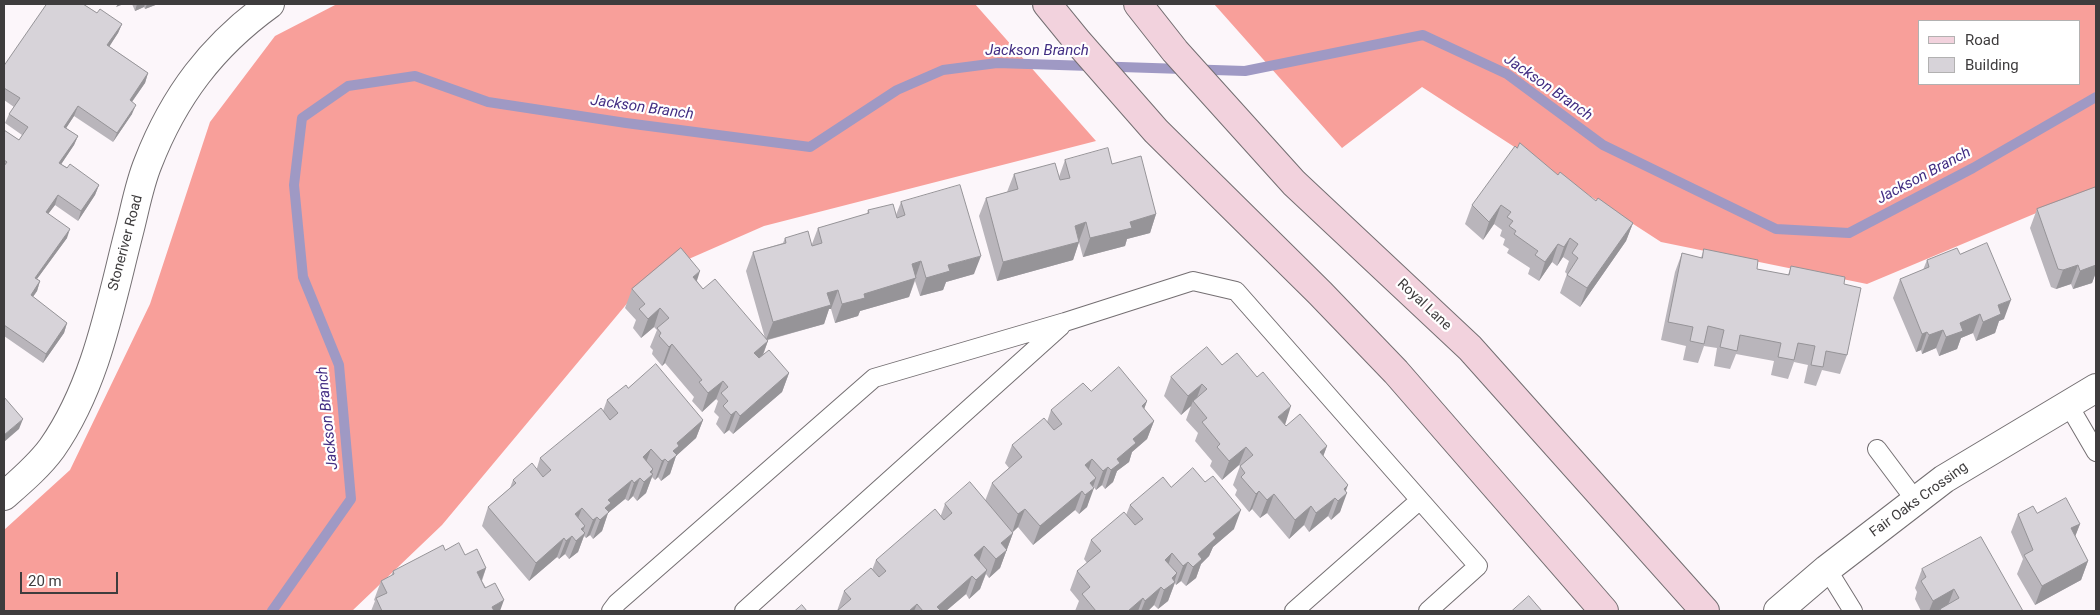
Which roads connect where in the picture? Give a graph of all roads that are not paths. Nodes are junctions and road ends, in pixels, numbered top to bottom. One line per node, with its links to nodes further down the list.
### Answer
1 (270, 4): 9 (street, Stoneriver Road)
2 (1047, 4): 17 (main road)
3 (1138, 4): 18 (main road, Royal Lane)
4 (1066, 322): 10 (lane); 13 (lane); 14 (lane)
5 (2096, 388): 6 (street, Fair Oaks Crossing)
6 (2068, 404): 8 (lane); 11 (street, Fair Oaks Crossing)
7 (1877, 449): 11 (lane)
8 (2096, 452)
9 (4, 496)
10 (1420, 500): 15 (lane); 16 (lane)
11 (1916, 501): 12 (street, Fair Oaks Crossing)
12 (1827, 568): 19 (street, Fair Oaks Crossing); 20 (lane)
13 (611, 611)
14 (744, 611)
15 (1294, 611)
16 (1428, 611)
17 (1604, 611)
18 (1705, 611)
19 (1778, 611)
20 (1853, 611)

